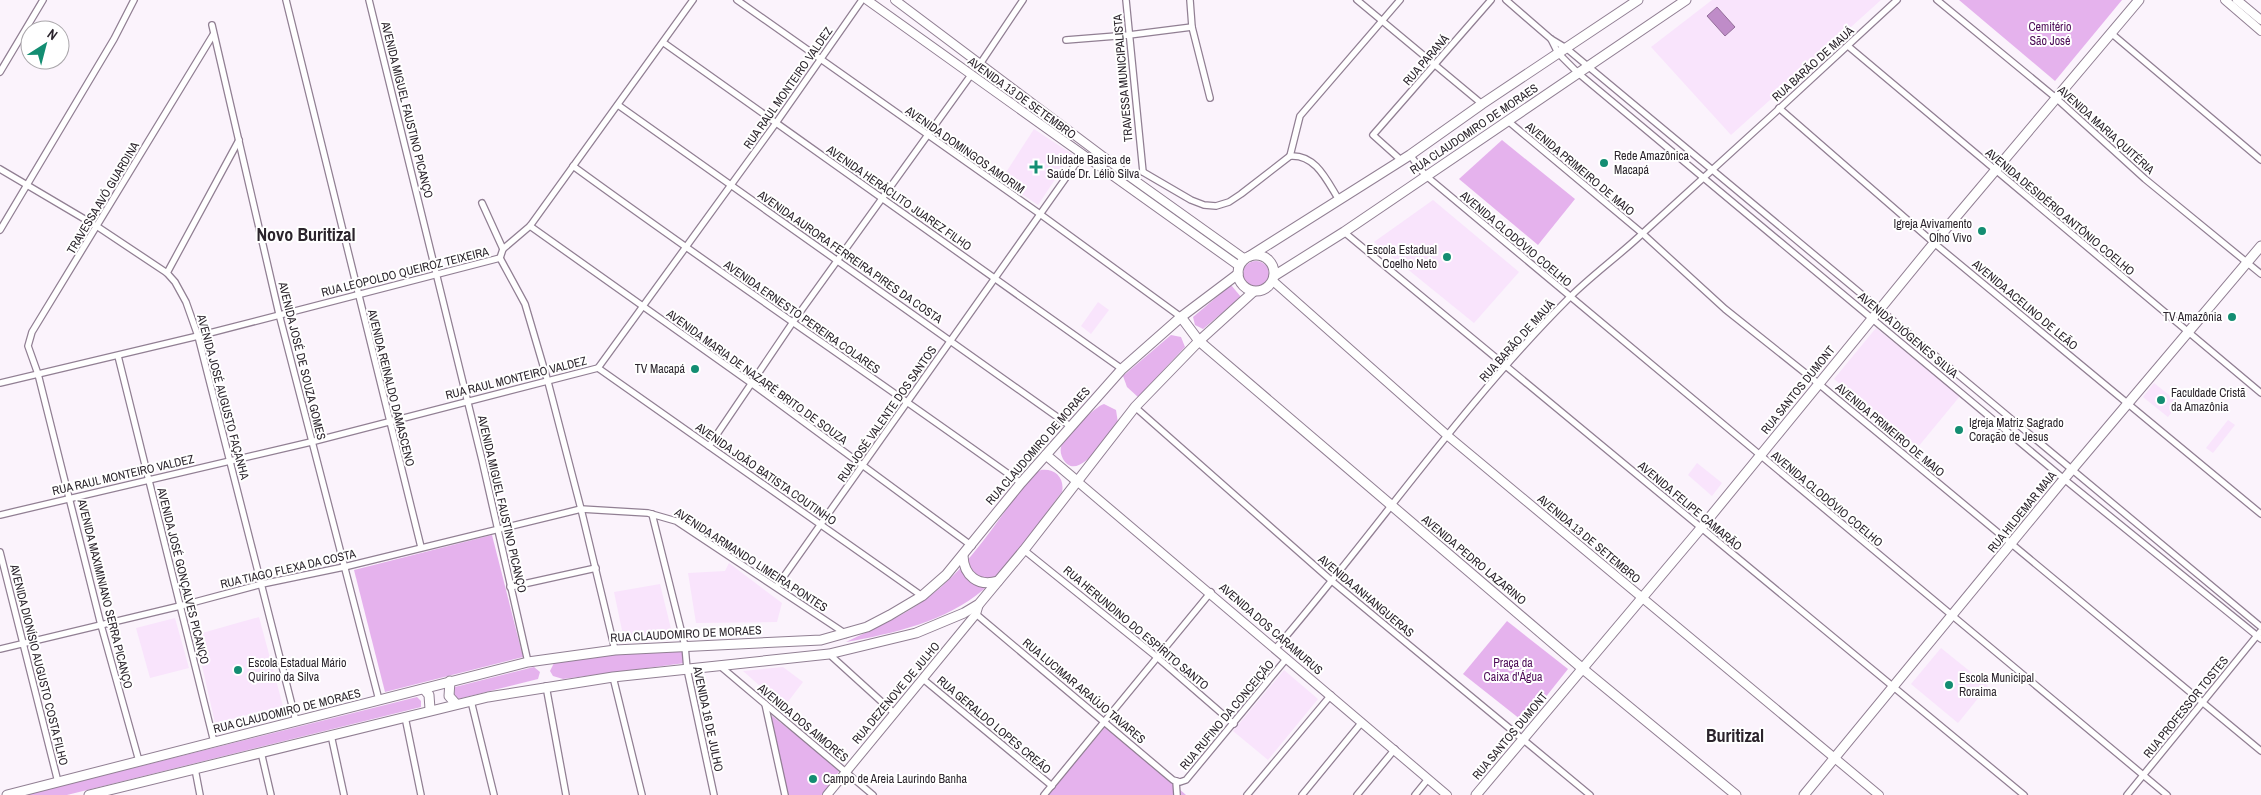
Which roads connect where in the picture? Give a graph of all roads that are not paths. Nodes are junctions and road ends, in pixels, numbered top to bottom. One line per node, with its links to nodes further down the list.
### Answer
1 (43, 0): 42 (street)
2 (134, 0): 67 (street)
3 (286, 0): 94 (street, AVENIDA REINALDO DAMASCENO)
4 (369, 0): 89 (street, AVENIDA MIGUEL FAUSTINO PICANÇO)
5 (693, 0): 34 (street, RUA LEOPOLDO QUEIROZ TEIXEIRA)
6 (737, 0): 38 (street, AVENIDA DOMINGOS AMORIM)
7 (862, 0): 38 (street, RUA RAUL MONTEIRO VALDEZ)
8 (866, 0): 44 (street, AVENIDA 13 DE SETEMBRO)
9 (895, 0): 39 (street, AVENIDA 13 DE SETEMBRO)
10 (1022, 0): 39 (street)
11 (1126, 0): 31 (street, TRAVESSA MUNICIPALISTA)
12 (1190, 0): 27 (street)
13 (1357, 0): 25 (street)
14 (1400, 0): 25 (street)
15 (1491, 0): 40 (street, RUA PARANÁ)
16 (1506, 0): 32 (street, AVENIDA DIÓGENES SILVA)
17 (1638, 0): 36 (main road, RUA CLAUDOMIRO DE MORAES)
18 (1686, 0): 41 (main road, RUA CLAUDOMIRO DE MORAES)
19 (1897, 0): 35 (street, RUA BARÃO DE MAUÁ)
20 (1937, 0): 46 (street, AVENIDA MARIA QUITÉRIA)
21 (2139, 0): 29 (main road, RUA SANTOS DUMONT)
22 (2225, 0): 28 (street)
23 (2237, 0): 24 (street)
24 (2261, 20)
25 (1383, 21): 40 (street); 56 (street)
26 (212, 24): 30 (street, AVENIDA JOSÉ DE SOUZA GOMES)
27 (1192, 27): 31 (street); 45 (street)
28 (2261, 31)
29 (2111, 32): 46 (main road, RUA SANTOS DUMONT); 58 (street)
30 (213, 35): 54 (street, AVENIDA JOSÉ DE SOUZA GOMES); 74 (street, TRAVESSA AVÓ GUARDINA)
31 (1129, 35): 33 (street); 63 (street, TRAVESSA MUNICIPALISTA)
32 (1551, 39): 36 (street, AVENIDA DIÓGENES SILVA); 37 (street, AVENIDA DIÓGENES SILVA)
33 (1066, 40)
34 (664, 43): 48 (street, RUA LEOPOLDO QUEIROZ TEIXEIRA); 51 (street, AVENIDA HERÁCLITO JUAREZ FILHO)
35 (1848, 46): 49 (street, RUA BARÃO DE MAUÁ); 62 (street, AVENIDA DESIDÉRIO ANTÔNIO COELHO)
36 (1566, 48): 37 (main road, RUA CLAUDOMIRO DE MORAES); 41 (street, AVENIDA DIÓGENES SILVA)
37 (1558, 53): 43 (street, AVENIDA DIÓGENES SILVA); 47 (main road, RUA CLAUDOMIRO DE MORAES)
38 (820, 59): 51 (street, RUA RAUL MONTEIRO VALDEZ); 53 (street, AVENIDA DOMINGOS AMORIM)
39 (980, 64): 66 (street, AVENIDA 13 DE SETEMBRO)
40 (1436, 66): 47 (street); 52 (street, RUA PARANÁ)
41 (1589, 67): 43 (main road, RUA CLAUDOMIRO DE MORAES); 61 (street, AVENIDA DIÓGENES SILVA)
42 (0, 72)
43 (1578, 73): 50 (main road, RUA CLAUDOMIRO DE MORAES); 65 (street, AVENIDA DIÓGENES SILVA)
44 (971, 75): 53 (street); 55 (street, AVENIDA 13 DE SETEMBRO)
45 (1210, 98)
46 (2056, 98): 62 (main road, RUA SANTOS DUMONT); 85 (street, AVENIDA MARIA QUITÉRIA)
47 (1482, 104): 57 (main road, RUA CLAUDOMIRO DE MORAES)
48 (618, 105): 59 (street, RUA LEOPOLDO QUEIROZ TEIXEIRA); 68 (street, AVENIDA AURORA FERREIRA PIRES DA COSTA)
49 (1780, 108): 61 (street, RUA BARÃO DE MAUÁ); 78 (street, AVENIDA ACELINO DE LEÃO)
50 (1508, 121): 64 (main road, RUA CLAUDOMIRO DE MORAES); 77 (street, AVENIDA PRIMEIRO DE MAIO)
51 (776, 123): 68 (street, RUA RAUL MONTEIRO VALDEZ); 69 (street, AVENIDA HERÁCLITO JUAREZ FILHO)
52 (1374, 133): 57 (street, AVENIDA CLODÓVIO COELHO)
53 (927, 136): 69 (street); 72 (street, AVENIDA DOMINGOS AMORIM)
54 (240, 140): 88 (street); 98 (street, AVENIDA JOSÉ DE SOUZA GOMES)
55 (1082, 155): 72 (street, RUA JOSÉ VALENTE DOS SANTOS); 86 (street, AVENIDA 13 DE SETEMBRO)
56 (1290, 156): 63 (street); 70 (street)
57 (1406, 158): 64 (street, AVENIDA CLODÓVIO COELHO); 70 (main road, RUA CLAUDOMIRO DE MORAES)
58 (2261, 160)
59 (573, 166): 73 (street, RUA LEOPOLDO QUEIROZ TEIXEIRA); 80 (street, AVENIDA ERNESTO PEREIRA COLARES)
60 (0, 169): 67 (street, AVENIDA JOSÉ AUGUSTO FAÇANHA)
61 (1711, 170): 65 (street, RUA BARÃO DE MAUÁ); 82 (street, AVENIDA DIÓGENES SILVA)
62 (1995, 171): 78 (main road, RUA SANTOS DUMONT); 102 (street, AVENIDA DESIDÉRIO ANTÔNIO COELHO)
63 (1142, 172): 66 (street)
64 (1425, 176): 76 (main road, RUA CLAUDOMIRO DE MORAES); 95 (street, AVENIDA CLODÓVIO COELHO)
65 (1704, 177): 77 (street, RUA BARÃO DE MAUÁ); 87 (street, AVENIDA DIÓGENES SILVA)
66 (1133, 179): 86 (street, AVENIDA 13 DE SETEMBRO)
67 (28, 184): 74 (street, AVENIDA JOSÉ AUGUSTO FAÇANHA); 75 (street)
68 (731, 186): 80 (street, RUA RAUL MONTEIRO VALDEZ); 84 (street, AVENIDA AURORA FERREIRA PIRES DA COSTA)
69 (883, 198): 84 (street); 91 (street, AVENIDA HERÁCLITO JUAREZ FILHO)
70 (1339, 200): 86 (main road, RUA CLAUDOMIRO DE MORAES)
71 (482, 203): 81 (street)
72 (1040, 214): 91 (street, RUA JOSÉ VALENTE DOS SANTOS); 99 (street, AVENIDA DOMINGOS AMORIM)
73 (530, 226): 81 (street, RUA LEOPOLDO QUEIROZ TEIXEIRA); 96 (street, AVENIDA MARIA DE NAZARÉ BRITO DE SOUZA)
74 (98, 227): 88 (street, AVENIDA JOSÉ AUGUSTO FAÇANHA); 110 (street, TRAVESSA AVÓ GUARDINA)
75 (0, 230)
76 (1344, 232): 92 (main road, RUA CLAUDOMIRO DE MORAES); 107 (street, AVENIDA FELIPE CAMARÃO)
77 (1642, 234): 95 (street, RUA BARÃO DE MAUÁ); 114 (street, AVENIDA PRIMEIRO DE MAIO)
78 (1934, 243): 97 (main road, RUA SANTOS DUMONT); 120 (street, AVENIDA ACELINO DE LEÃO)
79 (2261, 246): 85 (main road, RUA HILDEMAR MAIA)
80 (686, 248): 96 (street, RUA RAUL MONTEIRO VALDEZ); 101 (street, AVENIDA ERNESTO PEREIRA COLARES)
81 (503, 249): 83 (street, RUA LEOPOLDO QUEIROZ TEIXEIRA)
82 (1816, 257): 87 (street); 97 (street, AVENIDA DIÓGENES SILVA)
83 (500, 258): 89 (street, RUA LEOPOLDO QUEIROZ TEIXEIRA); 111 (street)
84 (838, 261): 101 (street); 104 (street, AVENIDA AURORA FERREIRA PIRES DA COSTA)
85 (2248, 262): 90 (street, AVENIDA MARIA QUITÉRIA); 102 (main road, RUA HILDEMAR MAIA)
86 (1243, 264): 92 (main road); 93 (main road); 99 (main road, RUA CLAUDOMIRO DE MORAES)
87 (1809, 265): 100 (street, AVENIDA DIÓGENES SILVA)
88 (167, 273): 103 (street, AVENIDA JOSÉ AUGUSTO FAÇANHA)
89 (438, 274): 94 (street, RUA LEOPOLDO QUEIROZ TEIXEIRA); 118 (street, AVENIDA MIGUEL FAUSTINO PICANÇO)
90 (2261, 274)
91 (995, 278): 104 (street, RUA JOSÉ VALENTE DOS SANTOS); 109 (street, AVENIDA HERÁCLITO JUAREZ FILHO)
92 (1274, 278): 93 (main road); 124 (street, AVENIDA 13 DE SETEMBRO)
93 (1253, 292): 105 (main road)
94 (359, 296): 98 (street, RUA LEOPOLDO QUEIROZ TEIXEIRA); 122 (street, AVENIDA REINALDO DAMASCENO)
95 (1570, 297): 107 (street, RUA BARÃO DE MAUÁ); 128 (street, AVENIDA CLODÓVIO COELHO)
96 (642, 307): 108 (street, RUA RAUL MONTEIRO VALDEZ); 113 (street, AVENIDA MARIA DE NAZARÉ BRITO DE SOUZA)
97 (1879, 310): 100 (main road, RUA SANTOS DUMONT); 116 (street, AVENIDA DIÓGENES SILVA)
98 (279, 314): 103 (street, RUA LEOPOLDO QUEIROZ TEIXEIRA); 125 (street, AVENIDA JOSÉ DE SOUZA GOMES)
99 (1181, 317): 105 (main road, AVENIDA PEDRO LAZARINO); 109 (main road, RUA CLAUDOMIRO DE MORAES)
100 (1872, 318): 114 (main road, RUA SANTOS DUMONT); 117 (street, AVENIDA DIÓGENES SILVA)
101 (793, 322): 113 (street); 119 (street, AVENIDA ERNESTO PEREIRA COLARES)
102 (2189, 332): 115 (street, AVENIDA DESIDÉRIO ANTÔNIO COELHO); 120 (main road, RUA HILDEMAR MAIA)
103 (198, 336): 106 (street, RUA LEOPOLDO QUEIROZ TEIXEIRA); 129 (street, AVENIDA JOSÉ AUGUSTO FAÇANHA)
104 (950, 341): 119 (street, RUA JOSÉ VALENTE DOS SANTOS); 123 (street, AVENIDA AURORA FERREIRA PIRES DA COSTA)
105 (1200, 341): 121 (main road); 137 (main road, AVENIDA PEDRO LAZARINO)
106 (118, 356): 110 (street, RUA LEOPOLDO QUEIROZ TEIXEIRA); 132 (street, AVENIDA JOSÉ GONÇALVES PICANÇO)
107 (1506, 365): 124 (street, RUA BARÃO DE MAUÁ); 144 (street, AVENIDA FELIPE CAMARÃO)
108 (598, 368): 111 (street, RUA RAUL MONTEIRO VALDEZ); 126 (street, AVENIDA JOÃO BATISTA COUTINHO)
109 (1122, 369): 123 (main road, RUA CLAUDOMIRO DE MORAES)
110 (38, 374): 112 (street, RUA LEOPOLDO QUEIROZ TEIXEIRA); 136 (street, AVENIDA MAXIMINIANO SERRA PICANÇO)
111 (548, 382): 118 (street, RUA RAUL MONTEIRO VALDEZ); 138 (street)
112 (0, 383)
113 (751, 383): 126 (street); 130 (street, AVENIDA MARIA DE NAZARÉ BRITO DE SOUZA)
114 (1819, 384): 128 (main road, RUA SANTOS DUMONT); 145 (street, AVENIDA PRIMEIRO DE MAIO)
115 (2261, 393)
116 (1979, 394): 117 (street); 131 (street, AVENIDA DIÓGENES SILVA)
117 (1972, 401): 133 (street, AVENIDA DIÓGENES SILVA)
118 (468, 402): 122 (street, RUA RAUL MONTEIRO VALDEZ); 143 (street, AVENIDA MIGUEL FAUSTINO PICANÇO)
119 (908, 402): 130 (street, RUA JOSÉ VALENTE DOS SANTOS); 135 (street, AVENIDA ERNESTO PEREIRA COLARES)
120 (2128, 404): 131 (main road, RUA HILDEMAR MAIA); 140 (street, AVENIDA ACELINO DE LEÃO)
121 (1135, 407): 134 (main road); 156 (street, AVENIDA ANHANGUERAS)
122 (389, 421): 125 (street, RUA RAUL MONTEIRO VALDEZ); 147 (street, AVENIDA REINALDO DAMASCENO)
123 (1070, 426): 127 (main road, RUA CLAUDOMIRO DE MORAES)
124 (1448, 436): 137 (street, RUA BARÃO DE MAUÁ); 162 (street, AVENIDA 13 DE SETEMBRO)
125 (311, 442): 129 (street, RUA RAUL MONTEIRO VALDEZ); 153 (street, AVENIDA JOSÉ DE SOUZA GOMES)
126 (709, 446): 142 (street, AVENIDA JOÃO BATISTA COUTINHO)
127 (1046, 455): 134 (main road); 135 (main road, RUA CLAUDOMIRO DE MORAES)
128 (1760, 456): 144 (main road, RUA SANTOS DUMONT); 166 (street, AVENIDA CLODÓVIO COELHO)
129 (229, 462): 132 (street, RUA RAUL MONTEIRO VALDEZ); 157 (street, AVENIDA JOSÉ AUGUSTO FAÇANHA)
130 (863, 465): 142 (street, RUA JOSÉ VALENTE DOS SANTOS); 146 (street, AVENIDA MARIA DE NAZARÉ BRITO DE SOUZA)
131 (2072, 470): 133 (main road, RUA HILDEMAR MAIA); 150 (street, AVENIDA DIÓGENES SILVA)
132 (148, 478): 136 (street, RUA RAUL MONTEIRO VALDEZ); 164 (street, AVENIDA JOSÉ GONÇALVES PICANÇO)
133 (2064, 479): 145 (main road, RUA HILDEMAR MAIA); 152 (street, AVENIDA DIÓGENES SILVA)
134 (1078, 482): 148 (main road); 160 (street, AVENIDA DOS CARAMURUS)
135 (1021, 483): 146 (main road, RUA CLAUDOMIRO DE MORAES)
136 (70, 497): 141 (street, RUA RAUL MONTEIRO VALDEZ); 167 (street, AVENIDA MAXIMINIANO SERRA PICANÇO)
137 (1390, 505): 156 (street, RUA BARÃO DE MAUÁ); 181 (main road, AVENIDA PEDRO LAZARINO)
138 (582, 509): 139 (street, AVENIDA ARMANDO LIMEIRA PONTES); 143 (street, RUA TIAGO FLEXA DA COSTA); 154 (street)
139 (652, 514): 158 (street, AVENIDA ARMANDO LIMEIRA PONTES); 171 (street, AVENIDA 16 DE JULHO)
140 (2261, 514)
141 (0, 515)
142 (820, 526): 158 (street, RUA JOSÉ VALENTE DOS SANTOS); 161 (street, AVENIDA JOÃO BATISTA COUTINHO)
143 (497, 528): 147 (street, RUA TIAGO FLEXA DA COSTA); 159 (street, AVENIDA MIGUEL FAUSTINO PICANÇO)
144 (1701, 528): 162 (main road, RUA SANTOS DUMONT); 186 (street, AVENIDA FELIPE CAMARÃO)
145 (2011, 544): 166 (main road, RUA HILDEMAR MAIA); 191 (street, AVENIDA PRIMEIRO DE MAIO)
146 (972, 546): 151 (main road, RUA CLAUDOMIRO DE MORAES)
147 (421, 547): 153 (street, RUA TIAGO FLEXA DA COSTA)
148 (1024, 550): 155 (main road); 176 (street, RUA HERUNDINO DO ESPÍRITO SANTO)
149 (0, 552): 170 (street, AVENIDA DIONÍSIO AUGUSTO COSTA FILHO)
150 (2173, 552): 152 (street); 168 (street, AVENIDA DIÓGENES SILVA)
151 (963, 556): 155 (main road); 161 (main road, RUA CLAUDOMIRO DE MORAES)
152 (2165, 561): 168 (street, AVENIDA DIÓGENES SILVA)
153 (344, 567): 157 (street, RUA TIAGO FLEXA DA COSTA); 189 (street, AVENIDA JOSÉ DE SOUZA GOMES)
154 (596, 568): 159 (street); 174 (street)
155 (998, 581): 163 (main road)
156 (1333, 582): 172 (street, RUA BARÃO DE MAUÁ); 202 (street, AVENIDA ANHANGUERAS)
157 (262, 584): 164 (street, RUA TIAGO FLEXA DA COSTA); 197 (street, AVENIDA JOSÉ AUGUSTO FAÇANHA)
158 (777, 586): 169 (street, AVENIDA ARMANDO LIMEIRA PONTES)
159 (510, 588): 178 (street, AVENIDA MIGUEL FAUSTINO PICANÇO)
160 (1211, 592): 172 (street, AVENIDA DOS CARAMURUS); 176 (street)
161 (922, 596): 169 (main road, RUA CLAUDOMIRO DE MORAES)
162 (1643, 598): 181 (main road, RUA SANTOS DUMONT); 207 (street, AVENIDA 13 DE SETEMBRO)
163 (979, 604): 165 (street, RUA DEZENOVE DE JULHO); 175 (main road)
164 (180, 606): 167 (street, RUA TIAGO FLEXA DA COSTA); 203 (street, AVENIDA JOSÉ GONÇALVES PICANÇO)
165 (976, 614): 183 (street, RUA DEZENOVE DE JULHO); 198 (street, RUA LUCIMAR ARAÚJO TAVARES)
166 (1953, 617): 186 (main road, RUA HILDEMAR MAIA); 211 (street, AVENIDA CLODÓVIO COELHO)
167 (101, 625): 170 (street, RUA TIAGO FLEXA DA COSTA); 208 (street, AVENIDA MAXIMINIANO SERRA PICANÇO)
168 (2260, 633): 191 (street, RUA PROFESSOR TOSTES)
169 (846, 634): 171 (main road, RUA CLAUDOMIRO DE MORAES)
170 (24, 644): 173 (street, RUA TIAGO FLEXA DA COSTA); 214 (street, AVENIDA DIONÍSIO AUGUSTO COSTA FILHO)
171 (685, 646): 174 (main road, RUA CLAUDOMIRO DE MORAES); 180 (street, AVENIDA 16 DE JULHO)
172 (1276, 648): 177 (street, AVENIDA DOS CARAMURUS)
173 (0, 649)
174 (615, 650): 178 (main road, RUA CLAUDOMIRO DE MORAES)
175 (829, 654): 179 (main road); 195 (street)
176 (1158, 658): 198 (street); 200 (street, RUA HERUNDINO DO ESPÍRITO SANTO)
177 (1288, 658): 188 (street, AVENIDA DOS CARAMURUS); 200 (street, RUA RUFINO DA CONCEIÇÃO)
178 (528, 662): 184 (main road, RUA CLAUDOMIRO DE MORAES)
179 (720, 665): 180 (main road); 193 (street, AVENIDA DOS AIMORÉS)
180 (687, 669): 182 (main road); 226 (street, AVENIDA 16 DE JULHO)
181 (1583, 669): 202 (main road, RUA SANTOS DUMONT); 239 (main road, AVENIDA PEDRO LAZARINO)
182 (614, 677): 185 (main road); 225 (street)
183 (923, 678): 195 (street, RUA DEZENOVE DE JULHO); 215 (street, RUA GERALDO LOPES CREÃO)
184 (450, 681): 187 (main road, RUA CLAUDOMIRO DE MORAES); 192 (main road)
185 (546, 686): 190 (main road); 224 (street)
186 (1894, 688): 207 (main road, RUA HILDEMAR MAIA); 242 (street, AVENIDA FELIPE CAMARÃO)
187 (424, 689): 189 (main road, RUA CLAUDOMIRO DE MORAES); 194 (main road)
188 (1331, 696): 199 (street, AVENIDA DOS CARAMURUS); 232 (street)
189 (380, 700): 197 (main road, RUA CLAUDOMIRO DE MORAES)
190 (471, 701): 192 (main road); 223 (street)
191 (2202, 703): 205 (street, AVENIDA PRIMEIRO DE MAIO); 211 (street, RUA PROFESSOR TOSTES)
192 (456, 704): 194 (main road)
193 (765, 704): 210 (street, AVENIDA DOS AIMORÉS); 227 (street)
194 (430, 710): 196 (main road)
195 (894, 713): 210 (street, RUA DEZENOVE DE JULHO)
196 (405, 717): 201 (main road); 222 (street)
197 (296, 721): 203 (main road, RUA CLAUDOMIRO DE MORAES)
198 (1106, 722): 213 (street, RUA LUCIMAR ARAÚJO TAVARES); 215 (street)
199 (1362, 722): 204 (street, AVENIDA DOS CARAMURUS); 233 (street)
200 (1234, 724): 213 (street, RUA RUFINO DA CONCEIÇÃO)
201 (331, 735): 206 (main road); 221 (street)
202 (1523, 740): 237 (main road, RUA SANTOS DUMONT); 238 (street, AVENIDA ANHANGUERAS)
203 (214, 742): 208 (main road, RUA CLAUDOMIRO DE MORAES)
204 (1395, 749): 212 (street, AVENIDA DOS CARAMURUS); 234 (street)
205 (2261, 751)
206 (261, 752): 209 (main road); 220 (street)
207 (1835, 758): 240 (main road, RUA HILDEMAR MAIA); 241 (street, AVENIDA 13 DE SETEMBRO)
208 (139, 761): 214 (main road, RUA CLAUDOMIRO DE MORAES)
209 (195, 769): 216 (main road); 219 (street)
210 (846, 773): 228 (street, RUA DEZENOVE DE JULHO); 229 (street, AVENIDA DOS AIMORÉS)
211 (2143, 775): 243 (street, RUA PROFESSOR TOSTES); 244 (street, AVENIDA CLODÓVIO COELHO)
212 (1428, 779): 235 (street); 236 (street, AVENIDA DOS CARAMURUS)
213 (1178, 781): 231 (street)
214 (58, 782): 217 (main road, RUA CLAUDOMIRO DE MORAES)
215 (1052, 786): 230 (street)
216 (126, 791): 218 (main road)
217 (6, 795)
218 (89, 795)
219 (200, 795)
220 (271, 795)
221 (344, 795)
222 (421, 795)
223 (494, 795)
224 (566, 795)
225 (642, 795)
226 (714, 795)
227 (785, 795)
228 (827, 795)
229 (873, 795)
230 (1044, 795)
231 (1177, 795)
232 (1247, 795)
233 (1302, 795)
234 (1357, 795)
235 (1415, 795)
236 (1447, 795)
237 (1476, 795)
238 (1590, 795)
239 (1736, 795)
240 (1804, 795)
241 (1879, 795)
242 (2024, 795)
243 (2127, 795)
244 (2167, 795)

